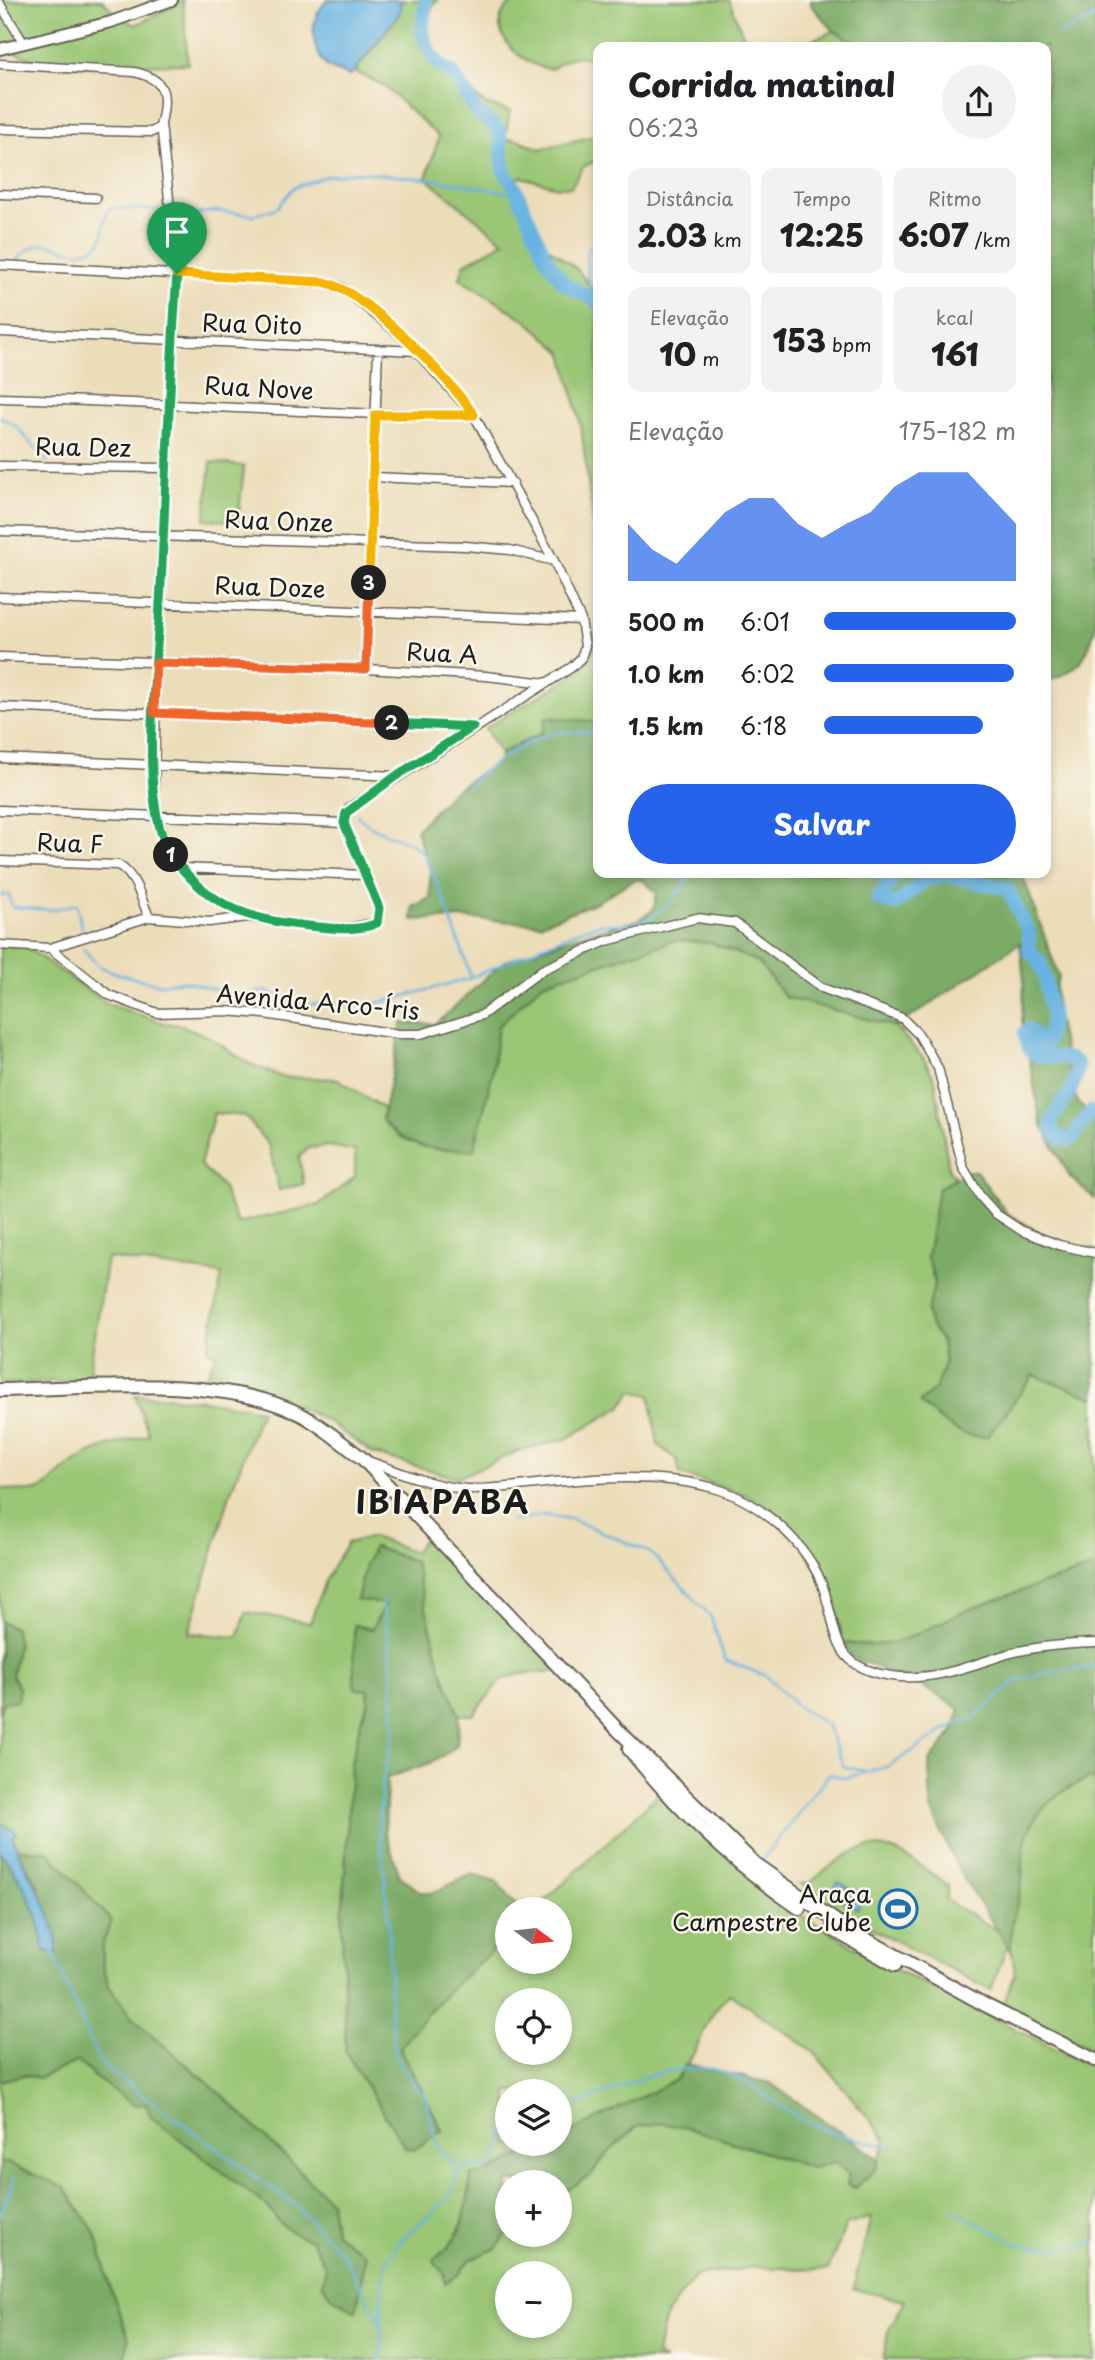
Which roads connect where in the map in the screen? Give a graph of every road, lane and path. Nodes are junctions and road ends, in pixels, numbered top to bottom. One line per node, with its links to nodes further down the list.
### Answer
1 (172, 0): 3 (street)
2 (0, 4): 3 (street)
3 (23, 42): 4 (street)
4 (0, 49)
5 (0, 64): 6 (street)
6 (161, 124): 7 (street); 11 (street)
7 (0, 129)
8 (0, 194): 9 (street)
9 (96, 198)
10 (0, 265): 11 (street)
11 (177, 274): 13 (street); 15 (street)
12 (0, 332): 13 (street, Rua Oito)
13 (172, 341): 14 (street, Rua Oito); 17 (street)
14 (378, 349): 15 (street, Rua Oito); 18 (street)
15 (418, 351): 19 (street)
16 (0, 398): 17 (street, Rua Nove)
17 (170, 402): 18 (street, Rua Nove); 21 (street)
18 (375, 415): 19 (street, Rua Nove); 22 (street)
19 (474, 415): 23 (street)
20 (0, 466): 21 (street, Rua Dez)
21 (165, 468): 25 (street)
22 (373, 477): 23 (street); 26 (street)
23 (513, 483): 27 (street)
24 (0, 531): 25 (street, Rua Onze)
25 (162, 537): 26 (street, Rua Onze); 29 (street)
26 (369, 545): 27 (street, Rua Onze); 30 (street)
27 (554, 561): 31 (street)
28 (0, 597): 29 (street, Rua Doze)
29 (160, 603): 30 (street, Rua Doze); 33 (street)
30 (368, 611): 31 (street, Rua Doze); 34 (street)
31 (581, 620): 35 (street)
32 (0, 657): 33 (street, Rua A)
33 (156, 663): 34 (street, Rua A); 37 (street)
34 (366, 669): 35 (street, Rua A)
35 (547, 683): 38 (street)
36 (0, 707): 37 (street)
37 (154, 713): 38 (street); 40 (street)
38 (473, 727): 41 (street)
39 (0, 758): 40 (street)
40 (153, 764): 41 (street); 43 (street)
41 (396, 776): 44 (street)
42 (0, 810): 43 (street)
43 (156, 816): 44 (street); 46 (street)
44 (344, 823): 47 (street)
45 (0, 861): 48 (street, Rua F)
46 (180, 868): 47 (street); 49 (street)
47 (366, 874): 49 (street)
48 (149, 917): 49 (street); 51 (street)
49 (248, 917)
50 (0, 945): 51 (street)
51 (50, 948): 52 (street, Avenida Arco-Íris)
52 (1095, 1253)
53 (0, 1390): 54 (main road)
54 (362, 1459): 55 (street); 56 (main road)
55 (1095, 1643)
56 (1095, 2060)

